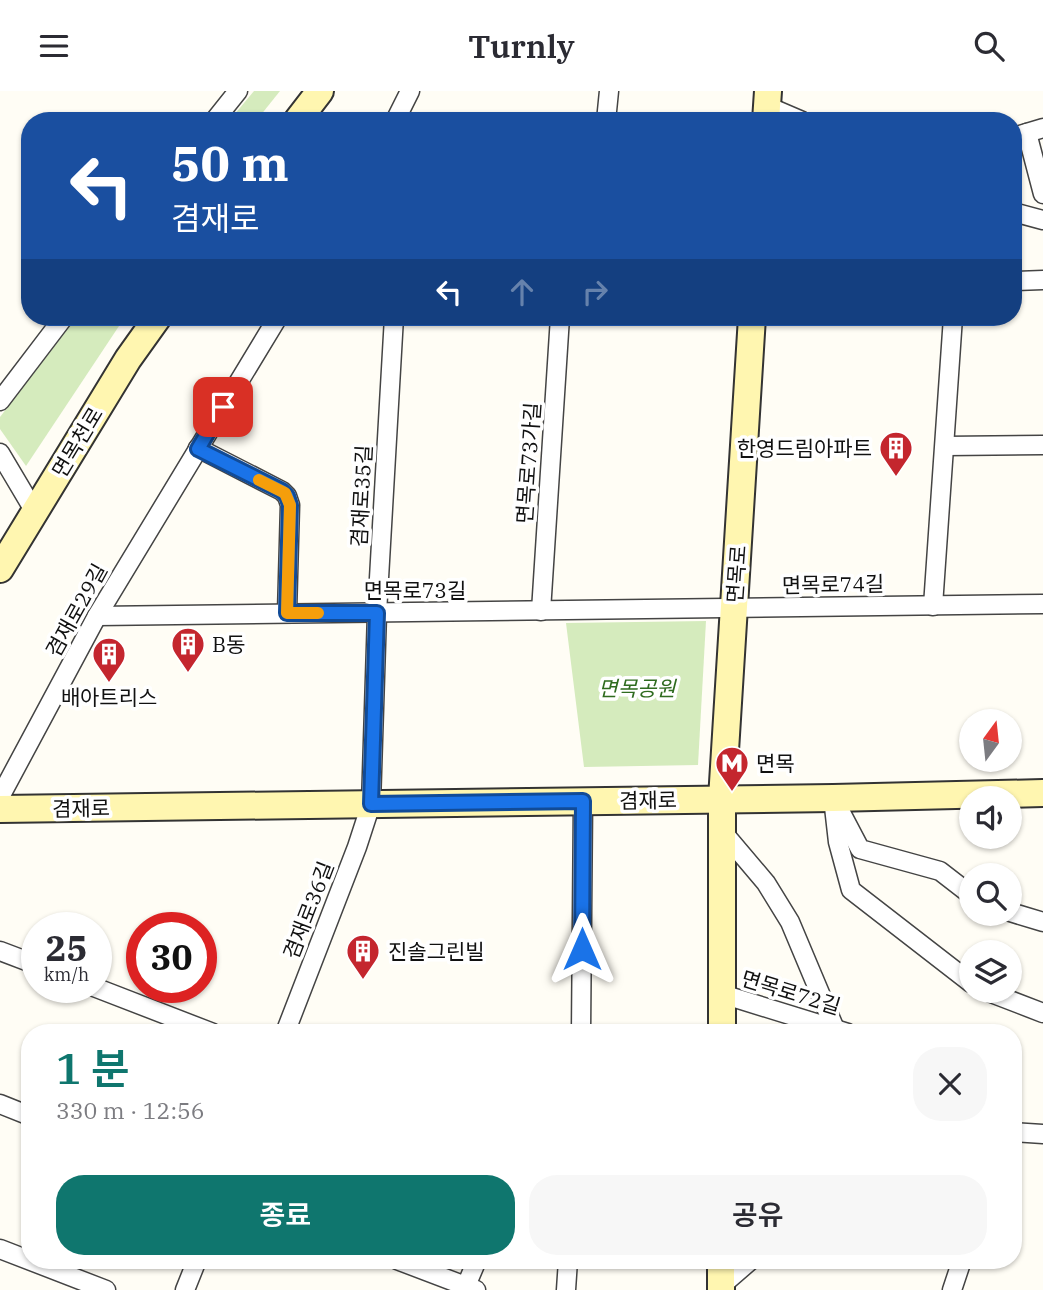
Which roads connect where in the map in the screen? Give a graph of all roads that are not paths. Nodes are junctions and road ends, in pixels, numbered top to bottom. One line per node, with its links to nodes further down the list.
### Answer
1 (238, 91): 5 (street)
2 (320, 91): 6 (main road)
3 (410, 91): 7 (street)
4 (609, 91): 8 (street)
5 (221, 112)
6 (304, 112)
7 (400, 112)
8 (607, 112)
9 (1028, 133): 10 (street)
10 (1043, 194)
11 (1022, 215): 12 (street)
12 (1043, 221)
13 (1043, 280): 14 (street)
14 (1022, 281)
15 (57, 326): 22 (street)
16 (152, 326): 27 (main road, 면목천로)
17 (273, 326): 25 (street, 겸재로29길)
18 (393, 326): 34 (street, 겸재로35길)
19 (559, 326): 32 (street, 면목로73가길)
20 (751, 326): 31 (main road, 면목로)
21 (952, 326): 24 (street)
22 (0, 401)
23 (1043, 445): 24 (street)
24 (945, 446): 30 (street)
25 (198, 449): 33 (street); 35 (street, 겸재로29길)
26 (0, 453): 27 (street)
27 (35, 512): 28 (main road, 면목천로)
28 (0, 569)
29 (1043, 604): 30 (street, 면목로74길)
30 (933, 606): 31 (street, 면목로74길)
31 (734, 609): 32 (street, 면목로73길); 39 (main road, 면목로)
32 (541, 611): 34 (street, 면목로73길)
33 (287, 613): 34 (street, 면목로73길); 35 (street, 면목로73길)
34 (377, 613): 41 (street, 겸재로35길)
35 (97, 616): 37 (street, 겸재로29길)
36 (1043, 793): 38 (main road, 겸재로)
37 (0, 797)
38 (834, 798): 39 (main road, 겸재로); 44 (street); 49 (street)
39 (722, 799): 40 (main road, 겸재로); 43 (main road, 면목로)
40 (583, 801): 41 (main road, 겸재로); 56 (street)
41 (371, 804): 42 (main road, 겸재로); 55 (street, 겸재로36길)
42 (0, 809)
43 (722, 831): 51 (main road, 면목로); 59 (street)
44 (959, 886)
45 (1022, 916): 46 (street)
46 (1043, 922)
47 (0, 951): 48 (street)
48 (21, 959)
49 (959, 974)
50 (112, 994): 54 (street)
51 (722, 994): 57 (main road, 면목로); 58 (street, 면목로72길)
52 (1017, 1003): 53 (street)
53 (1043, 1013)
54 (190, 1024)
55 (288, 1024)
56 (581, 1024)
57 (722, 1024)
58 (817, 1024)
59 (836, 1024)
60 (0, 1104): 61 (street)
61 (21, 1112)
62 (1022, 1133): 63 (street)
63 (1043, 1134)
64 (0, 1249): 65 (street)
65 (21, 1257)
66 (52, 1269): 75 (street)
67 (194, 1269): 76 (street)
68 (423, 1269): 74 (street)
69 (475, 1269): 74 (street)
70 (567, 1269): 77 (street)
71 (737, 1269): 73 (street)
72 (958, 1269): 78 (street)
73 (721, 1279)
74 (471, 1288)
75 (106, 1290)
76 (186, 1290)
77 (566, 1290)
78 (952, 1290)

